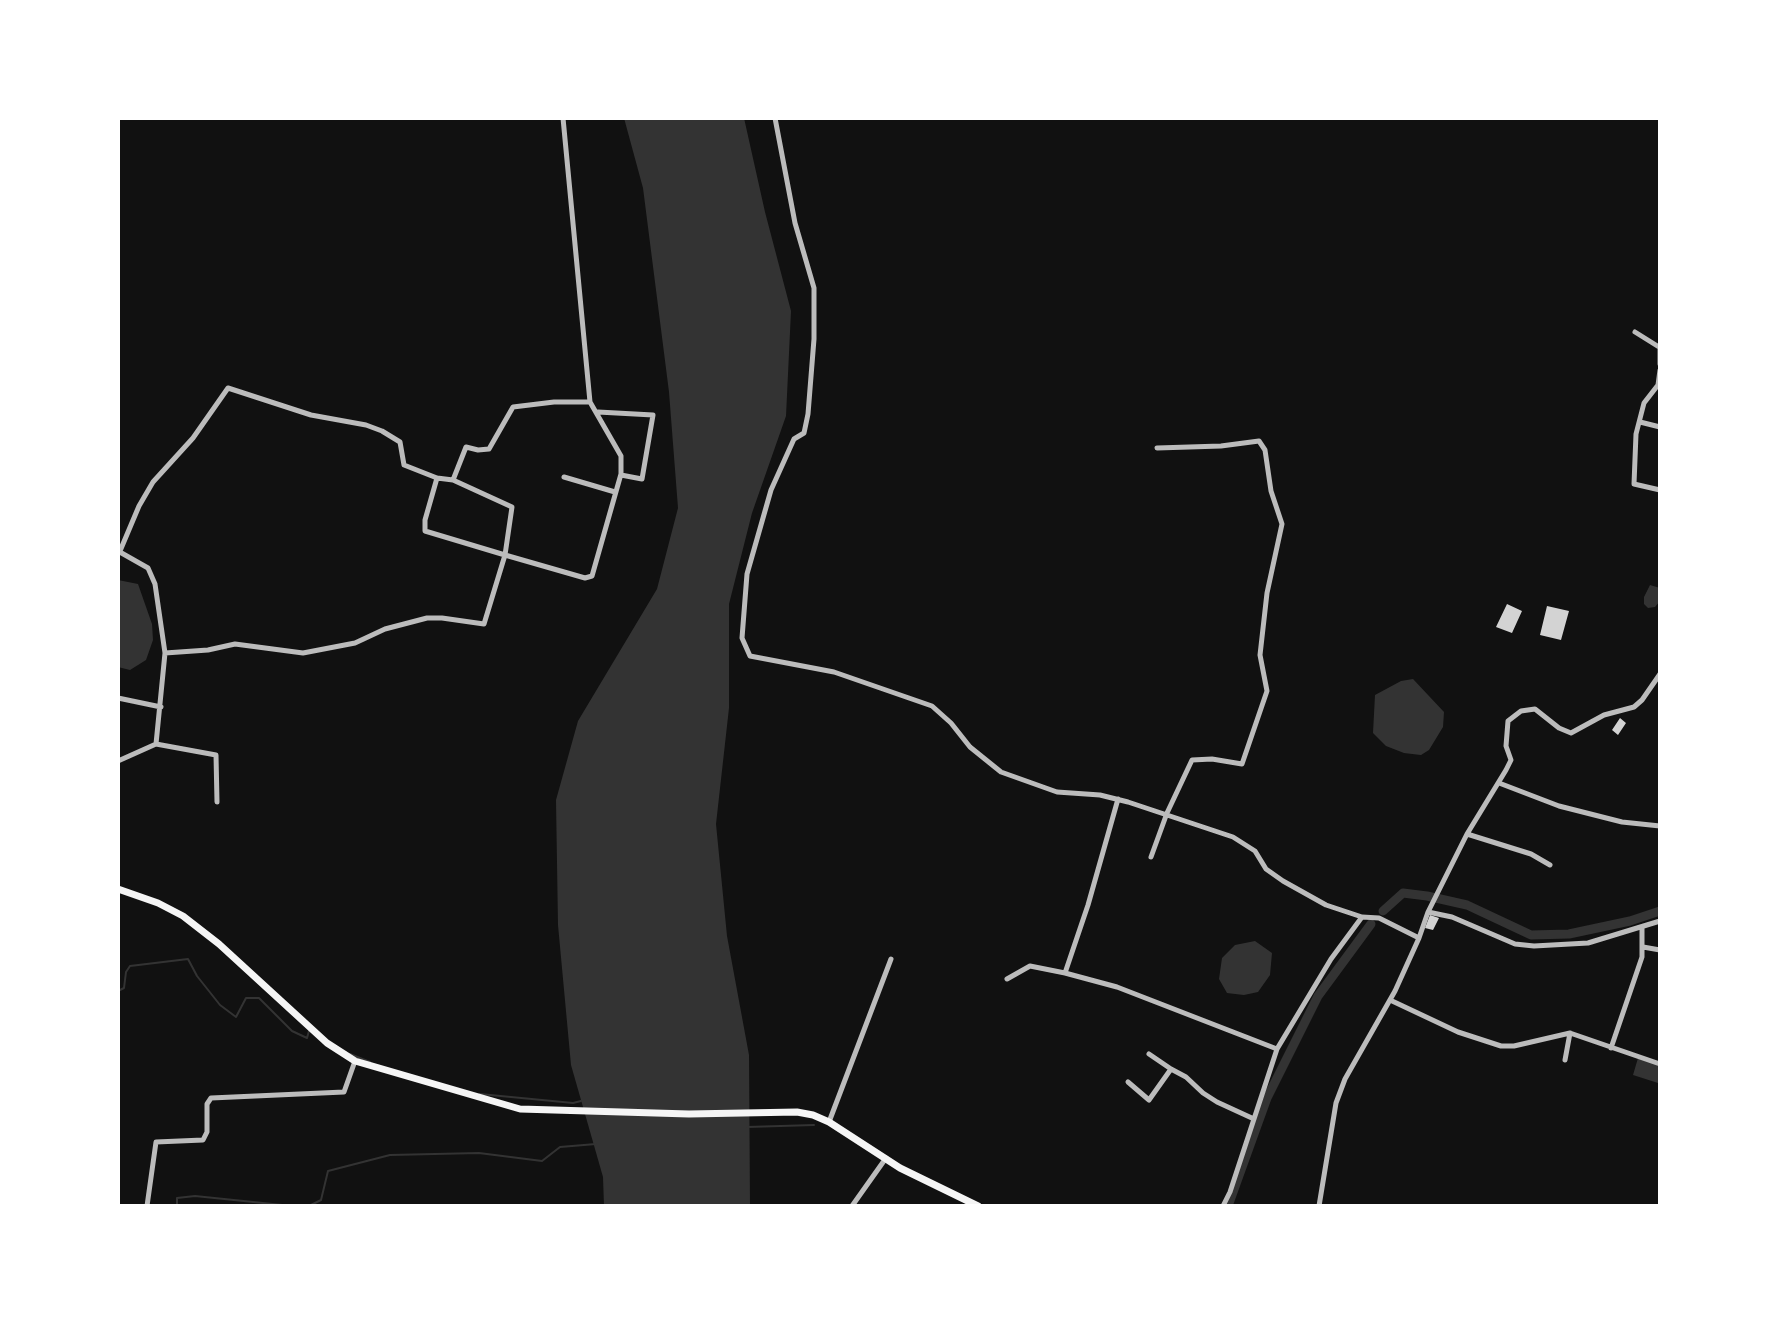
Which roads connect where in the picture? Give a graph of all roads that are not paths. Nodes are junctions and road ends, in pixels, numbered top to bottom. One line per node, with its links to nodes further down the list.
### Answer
1 (563, 118): 6 (street)
2 (775, 118): 26 (street)
3 (1635, 332): 4 (street)
4 (1660, 347): 5 (street)
5 (1660, 367): 8 (street)
6 (590, 402): 7 (street); 14 (street)
7 (597, 412): 11 (street); 11 (street)
8 (1640, 422): 9 (street); 15 (street)
9 (1660, 427)
10 (1157, 448): 28 (street)
11 (621, 474): 16 (street)
12 (564, 477): 16 (street)
13 (437, 478): 14 (street); 17 (street); 18 (street)
14 (453, 480): 18 (street)
15 (1660, 490)
16 (615, 492): 18 (street)
17 (119, 551): 19 (street)
18 (505, 555): 19 (street)
19 (165, 653): 22 (street)
20 (1660, 674): 25 (street)
21 (118, 698): 22 (street)
22 (161, 707): 23 (street)
23 (156, 744): 24 (street); 27 (street)
24 (118, 761)
25 (1499, 783): 29 (street); 30 (street)
26 (1118, 799): 28 (street); 42 (street)
27 (217, 802)
28 (1167, 813): 31 (street); 35 (street)
29 (1660, 826)
30 (1467, 834): 32 (street); 34 (street)
31 (1151, 857)
32 (1550, 865)
33 (118, 889): 50 (main road)
34 (1428, 912): 37 (street); 38 (street)
35 (1362, 917): 38 (street); 47 (street)
36 (1660, 921): 37 (street)
37 (1642, 928): 39 (street)
38 (1419, 938): 44 (street)
39 (1643, 947): 40 (street); 46 (street)
40 (1660, 950)
41 (891, 959): 55 (street)
42 (1065, 973): 43 (street); 47 (street)
43 (1007, 979)
44 (1390, 1000): 45 (street); 62 (street)
45 (1570, 1033): 46 (street); 49 (street)
46 (1611, 1048): 51 (street)
47 (1277, 1049): 54 (street)
48 (1149, 1054): 52 (street)
49 (1565, 1060)
50 (355, 1061): 55 (main road); 58 (street)
51 (1660, 1064)
52 (1171, 1069): 53 (street); 54 (street)
53 (1128, 1082)
54 (1254, 1119): 61 (street)
55 (829, 1122): 56 (main road)
56 (886, 1158): 57 (main road); 59 (street)
57 (961, 1202): 60 (main road)
58 (147, 1206)
59 (852, 1206)
60 (978, 1206)
61 (1223, 1206)
62 (1319, 1206)

